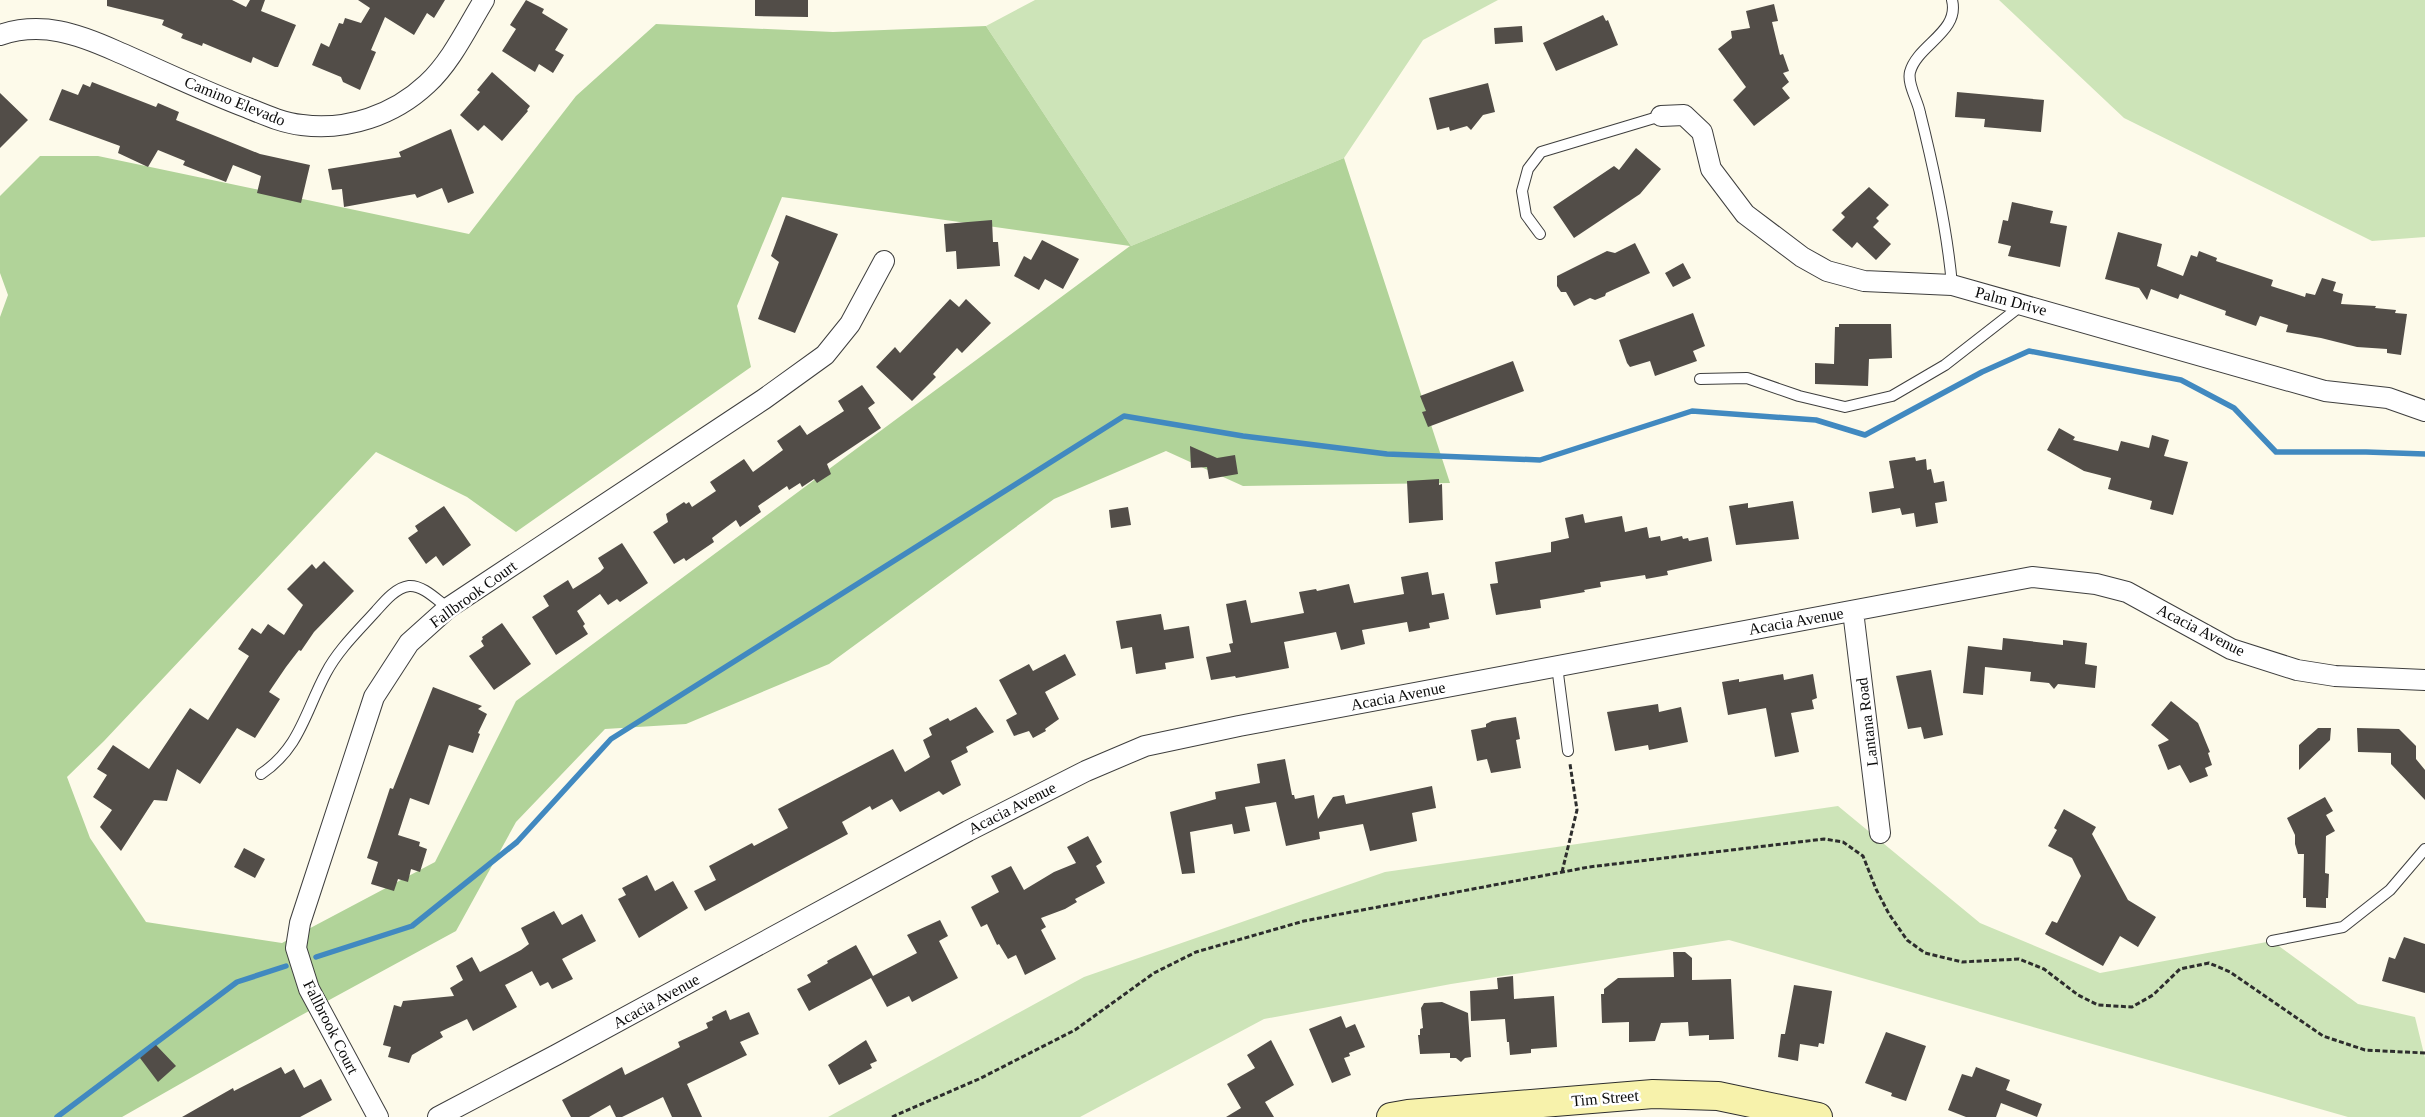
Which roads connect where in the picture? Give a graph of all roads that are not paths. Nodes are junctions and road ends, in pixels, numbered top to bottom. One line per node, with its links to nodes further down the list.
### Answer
1 (484, 0): 3 (street, Camino Elevado)
2 (1952, 0): 7 (lane)
3 (0, 35)
4 (1661, 116): 5 (lane); 7 (street, Palm Drive)
5 (1540, 234)
6 (884, 261): 11 (street, Fallbrook Court)
7 (1952, 285): 8 (street, Palm Drive)
8 (2023, 304): 9 (lane); 10 (street, Palm Drive)
9 (1700, 379)
10 (2425, 411)
11 (448, 608): 16 (lane); 20 (street, Fallbrook Court)
12 (1853, 611): 13 (street, Acacia Avenue); 14 (street, Acacia Avenue); 17 (street, Lantana Road)
13 (1557, 666): 15 (lane); 21 (street, Acacia Avenue)
14 (2425, 680)
15 (1568, 751)
16 (261, 774)
17 (1880, 833)
18 (2425, 849): 19 (lane)
19 (2272, 941)
20 (378, 1117)
21 (438, 1117)
22 (1391, 1117): 23 (street, Tim Street)
23 (1818, 1117)

